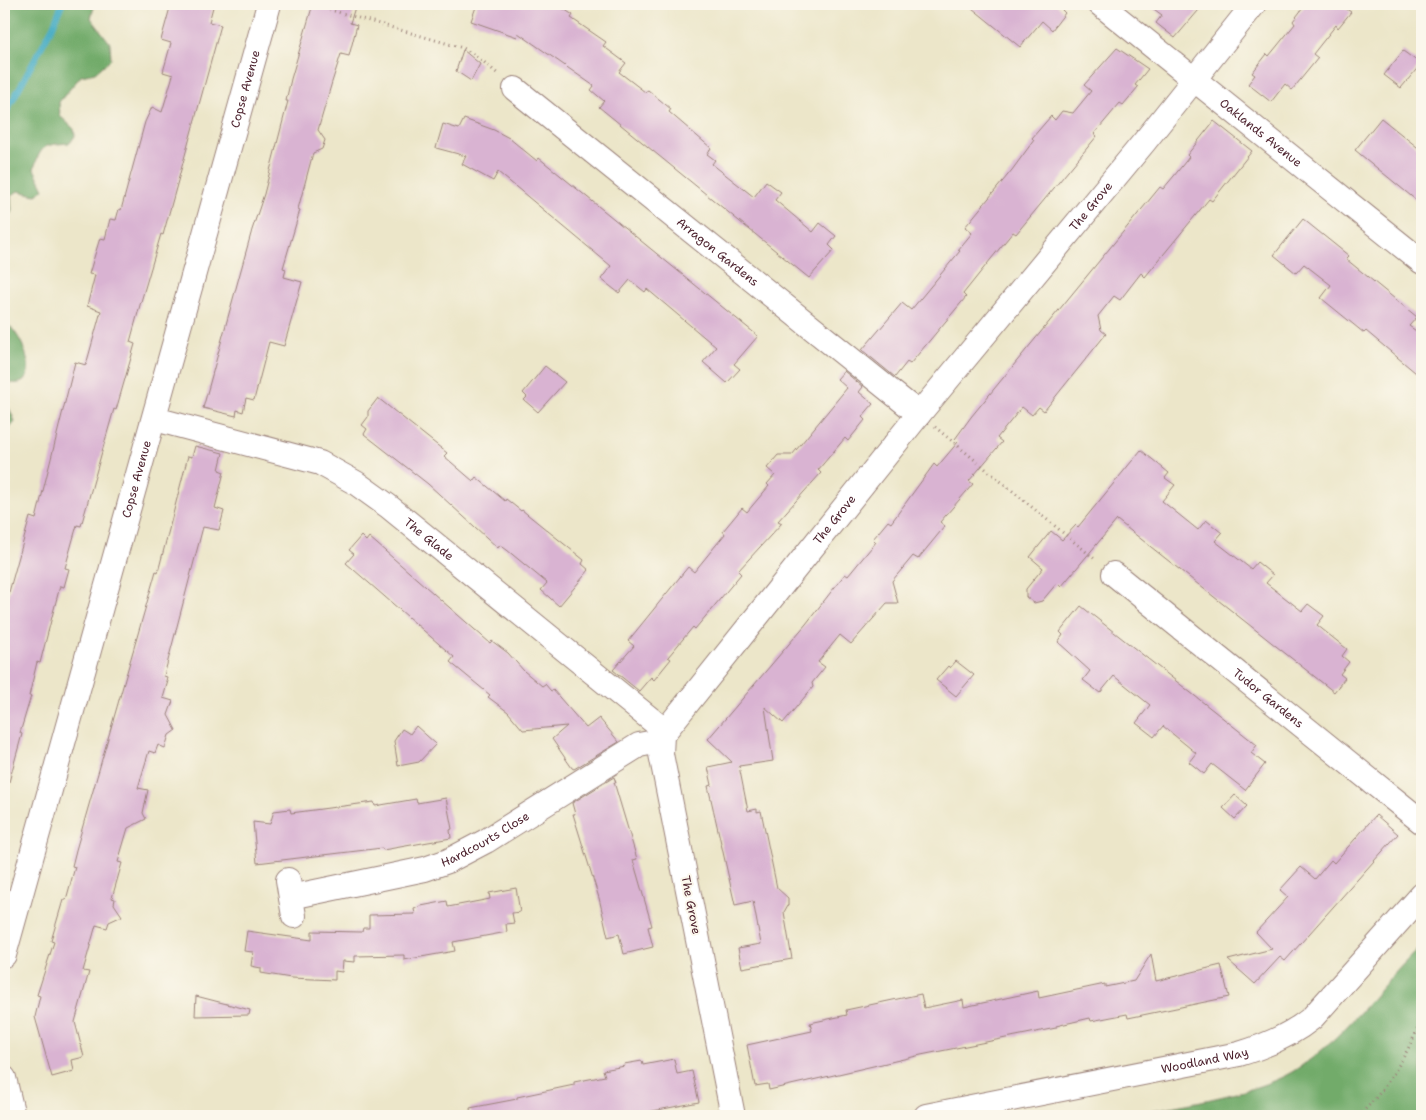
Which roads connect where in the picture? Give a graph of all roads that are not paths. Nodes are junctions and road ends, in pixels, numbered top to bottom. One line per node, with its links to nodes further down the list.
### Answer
1 (269, 4): 8 (street, Copse Avenue)
2 (1100, 4): 4 (street, Oaklands Avenue)
3 (1254, 4): 4 (street, The Grove)
4 (1194, 80): 6 (street, Oaklands Avenue); 7 (street, The Grove)
5 (515, 89): 7 (street, Arragon Gardens)
6 (1422, 262)
7 (919, 414): 10 (street, The Grove)
8 (154, 419): 10 (street, The Glade); 14 (street, Copse Avenue)
9 (1114, 574): 11 (street, Tudor Gardens)
10 (662, 735): 13 (street, Hardcourts Close); 17 (street, The Grove)
11 (1422, 822)
12 (1422, 895): 18 (street, Woodland Way)
13 (291, 898)
14 (4, 955)
15 (4, 1078): 16 (street)
16 (13, 1116)
17 (733, 1116)
18 (926, 1116)

